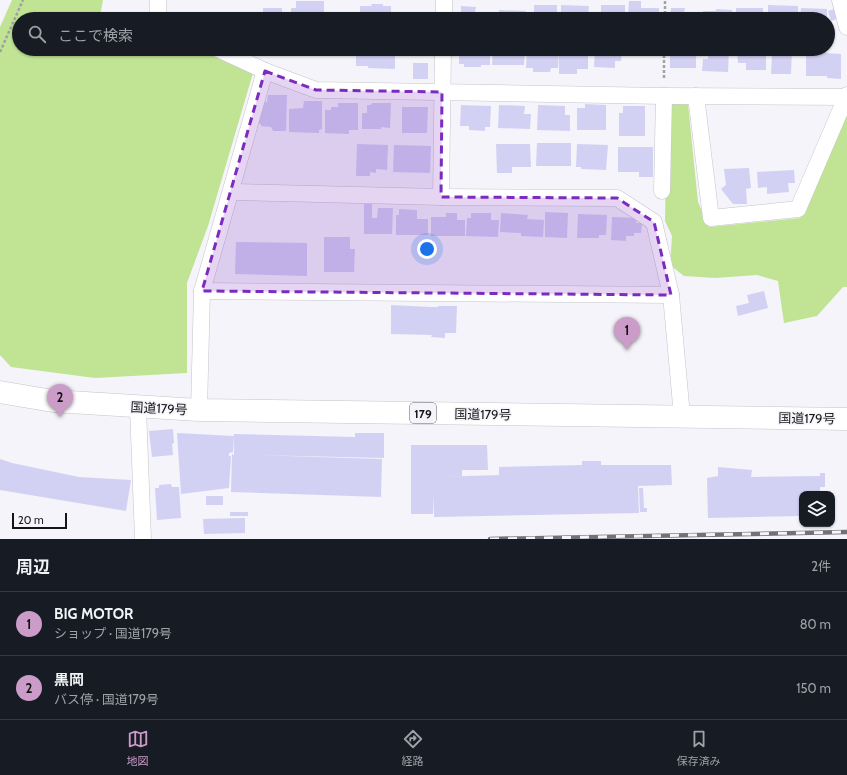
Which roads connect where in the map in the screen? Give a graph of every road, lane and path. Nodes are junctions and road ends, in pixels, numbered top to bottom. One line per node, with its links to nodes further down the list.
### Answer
1 (23, 0): 6 (path)
2 (158, 0): 7 (street)
3 (444, 0): 8 (street)
4 (665, 0): 9 (path)
5 (840, 0): 11 (street)
6 (18, 12)
7 (158, 12)
8 (444, 12)
9 (665, 12)
10 (12, 25): 12 (path)
11 (847, 27)
12 (0, 52)
13 (234, 56): 16 (street)
14 (443, 56): 17 (street)
15 (664, 56): 18 (path)
16 (265, 70): 17 (street); 22 (street)
17 (442, 92): 18 (street); 23 (street)
18 (664, 96): 19 (street); 21 (street)
19 (696, 96): 20 (street); 20 (street)
20 (846, 96)
21 (662, 191)
22 (231, 192): 23 (street); 24 (street)
23 (441, 197): 25 (street)
24 (202, 291): 25 (street); 28 (street)
25 (671, 295): 29 (street)
26 (0, 392): 27 (highway, 国道179号 / 179)
27 (138, 408): 28 (highway, 国道179号 / 179); 31 (street)
28 (199, 410): 29 (highway, 国道179号 / 179)
29 (682, 416): 30 (highway, 国道179号 / 179)
30 (847, 419)
31 (143, 539)

